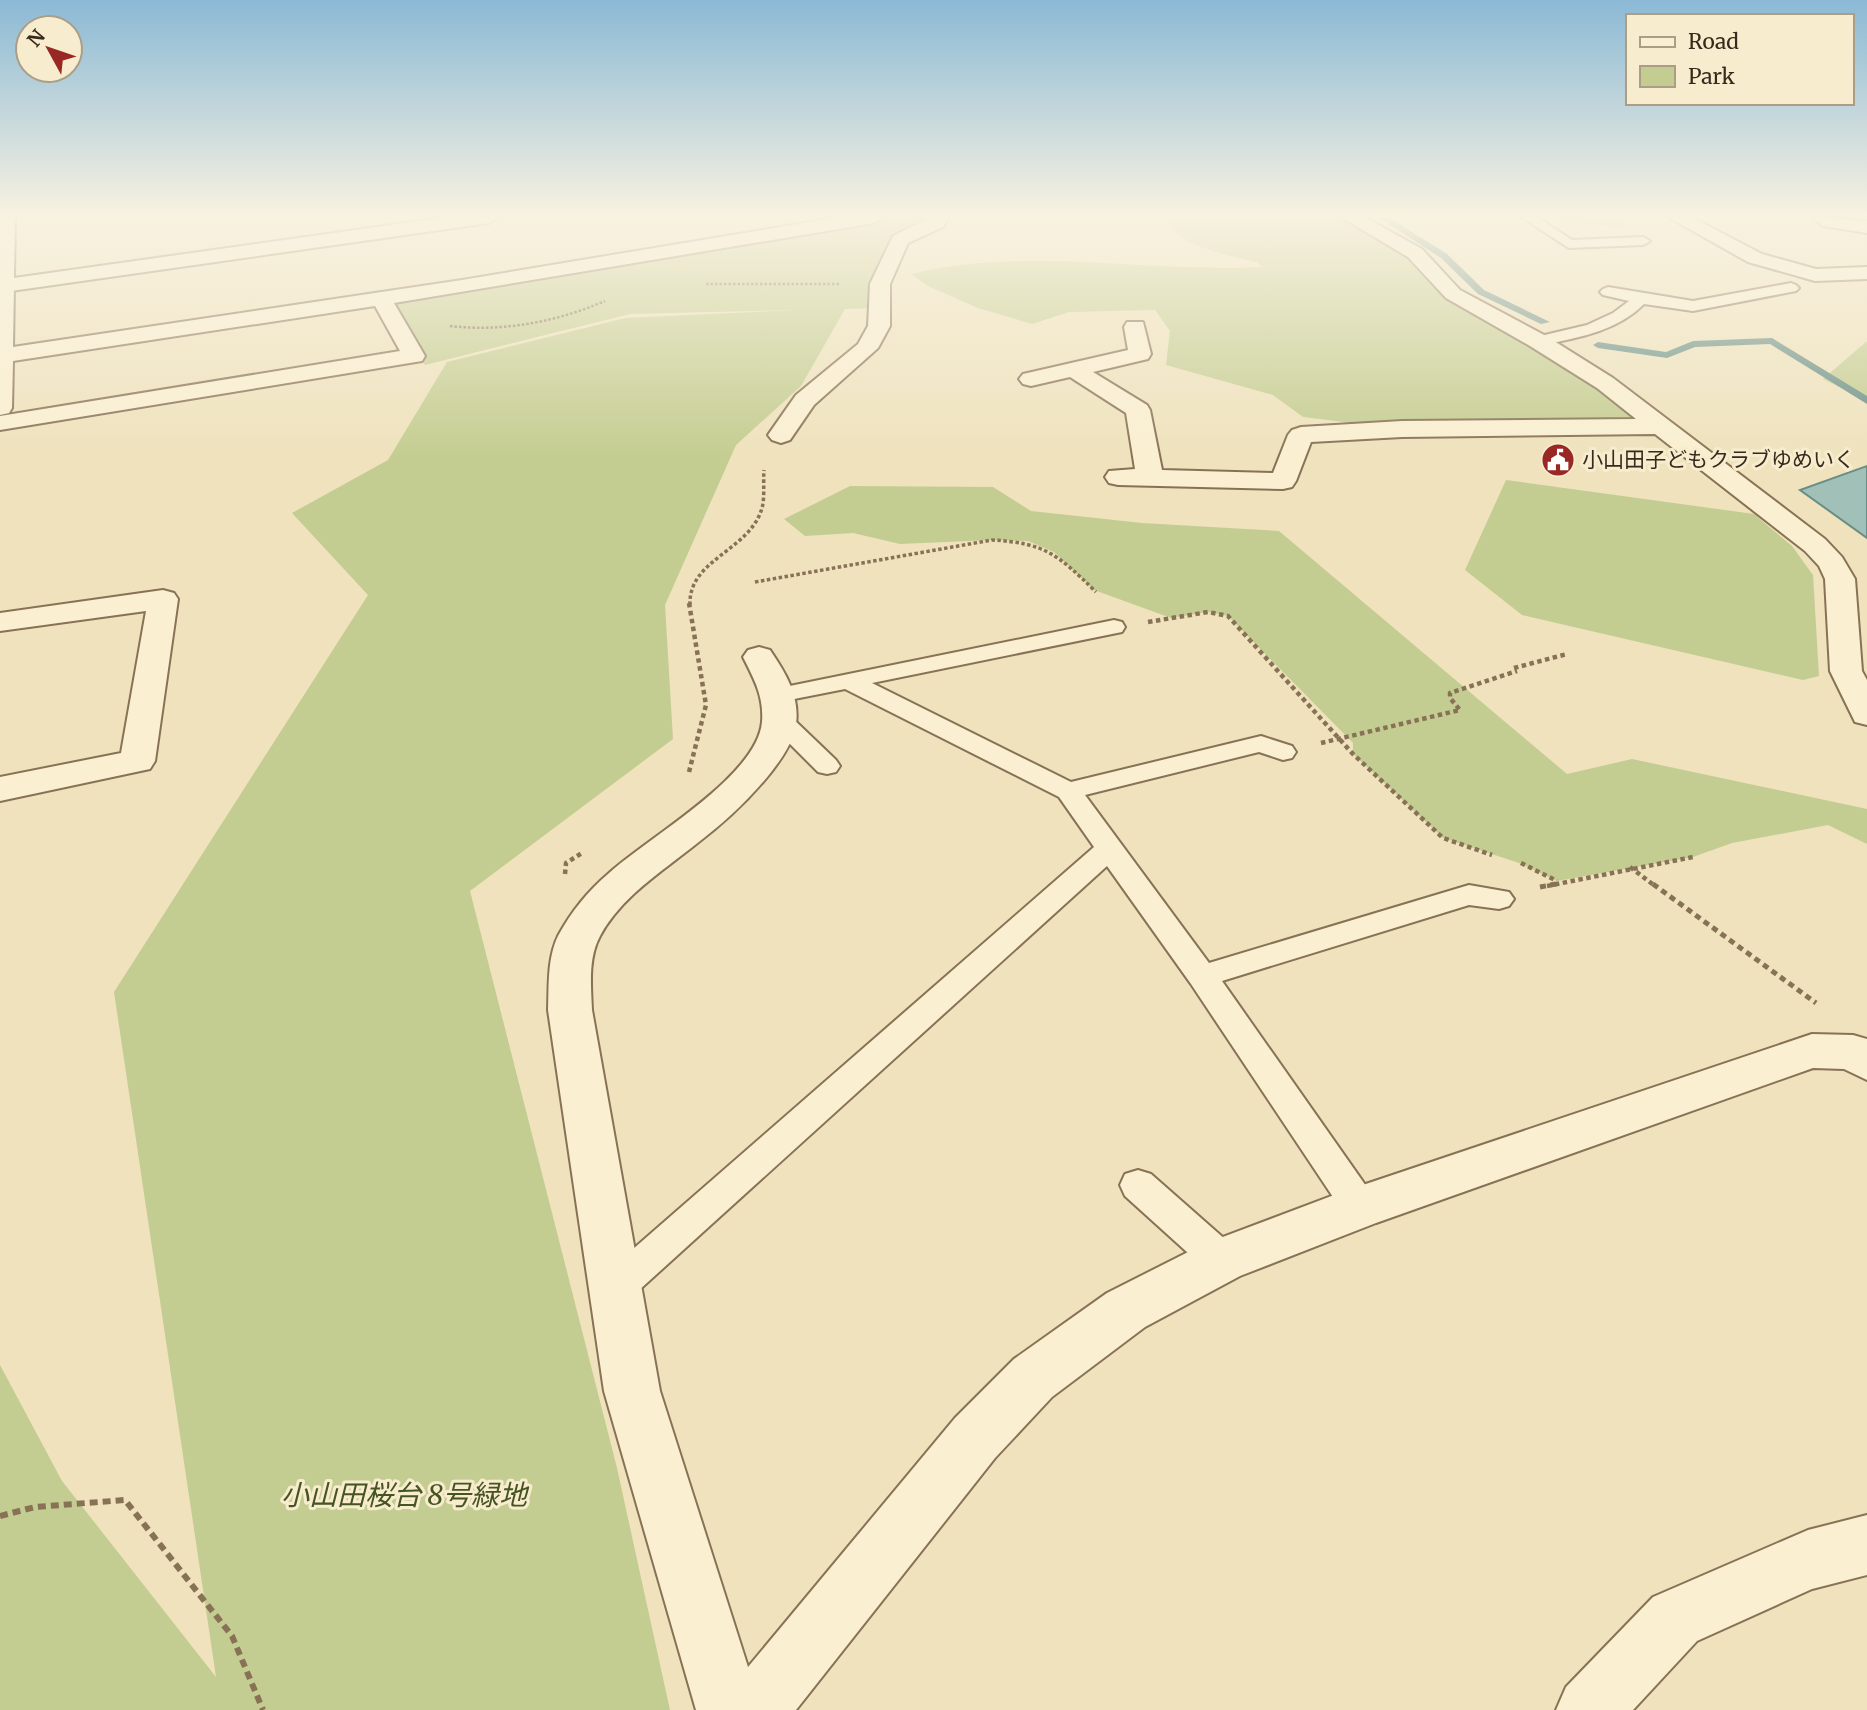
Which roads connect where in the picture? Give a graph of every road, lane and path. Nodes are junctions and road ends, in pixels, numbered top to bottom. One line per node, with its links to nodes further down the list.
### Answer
1 (392, 296): 17 (street)
2 (2, 297): 13 (street)
3 (387, 297): 13 (street)
4 (393, 297): 9 (path)
5 (880, 297): 19 (street)
6 (1458, 297): 12 (street)
7 (1630, 297): 10 (lane)
8 (1741, 297): 10 (lane)
9 (611, 298)
10 (1640, 299): 12 (lane)
11 (1135, 327): 14 (street)
12 (1538, 341): 18 (street)
13 (1, 356): 16 (street)
14 (1073, 369): 15 (street); 21 (street)
15 (1031, 379)
16 (0, 408)
17 (0, 423)
18 (1663, 426): 21 (street); 29 (street)
19 (781, 435): 33 (path)
20 (1118, 477): 21 (street)
21 (1150, 478)
22 (755, 582): 24 (path)
23 (0, 621): 34 (street)
24 (1114, 628): 27 (lane); 30 (path)
25 (1567, 654): 30 (path)
26 (759, 657): 28 (street)
27 (848, 681): 28 (lane); 35 (lane)
28 (779, 708): 32 (lane); 43 (street)
29 (1867, 715)
30 (1341, 738): 38 (path)
31 (1283, 752): 35 (lane)
32 (827, 766)
33 (688, 774)
34 (0, 789)
35 (1069, 791): 36 (lane)
36 (1111, 848): 44 (lane); 49 (lane)
37 (587, 849): 43 (path)
38 (1496, 856)
39 (1693, 857): 41 (path)
40 (1519, 863): 41 (path)
41 (1630, 867): 45 (path)
42 (1499, 899): 44 (lane)
43 (604, 900): 49 (street)
44 (1202, 976): 47 (lane)
45 (1860, 1057): 47 (street)
46 (1138, 1185): 48 (lane)
47 (1360, 1207): 48 (street)
48 (1223, 1260): 54 (street)
49 (614, 1289): 53 (street)
50 (0, 1516): 52 (path)
51 (1867, 1545): 55 (street)
52 (263, 1710)
53 (729, 1710)
54 (755, 1710)
55 (1589, 1710)

